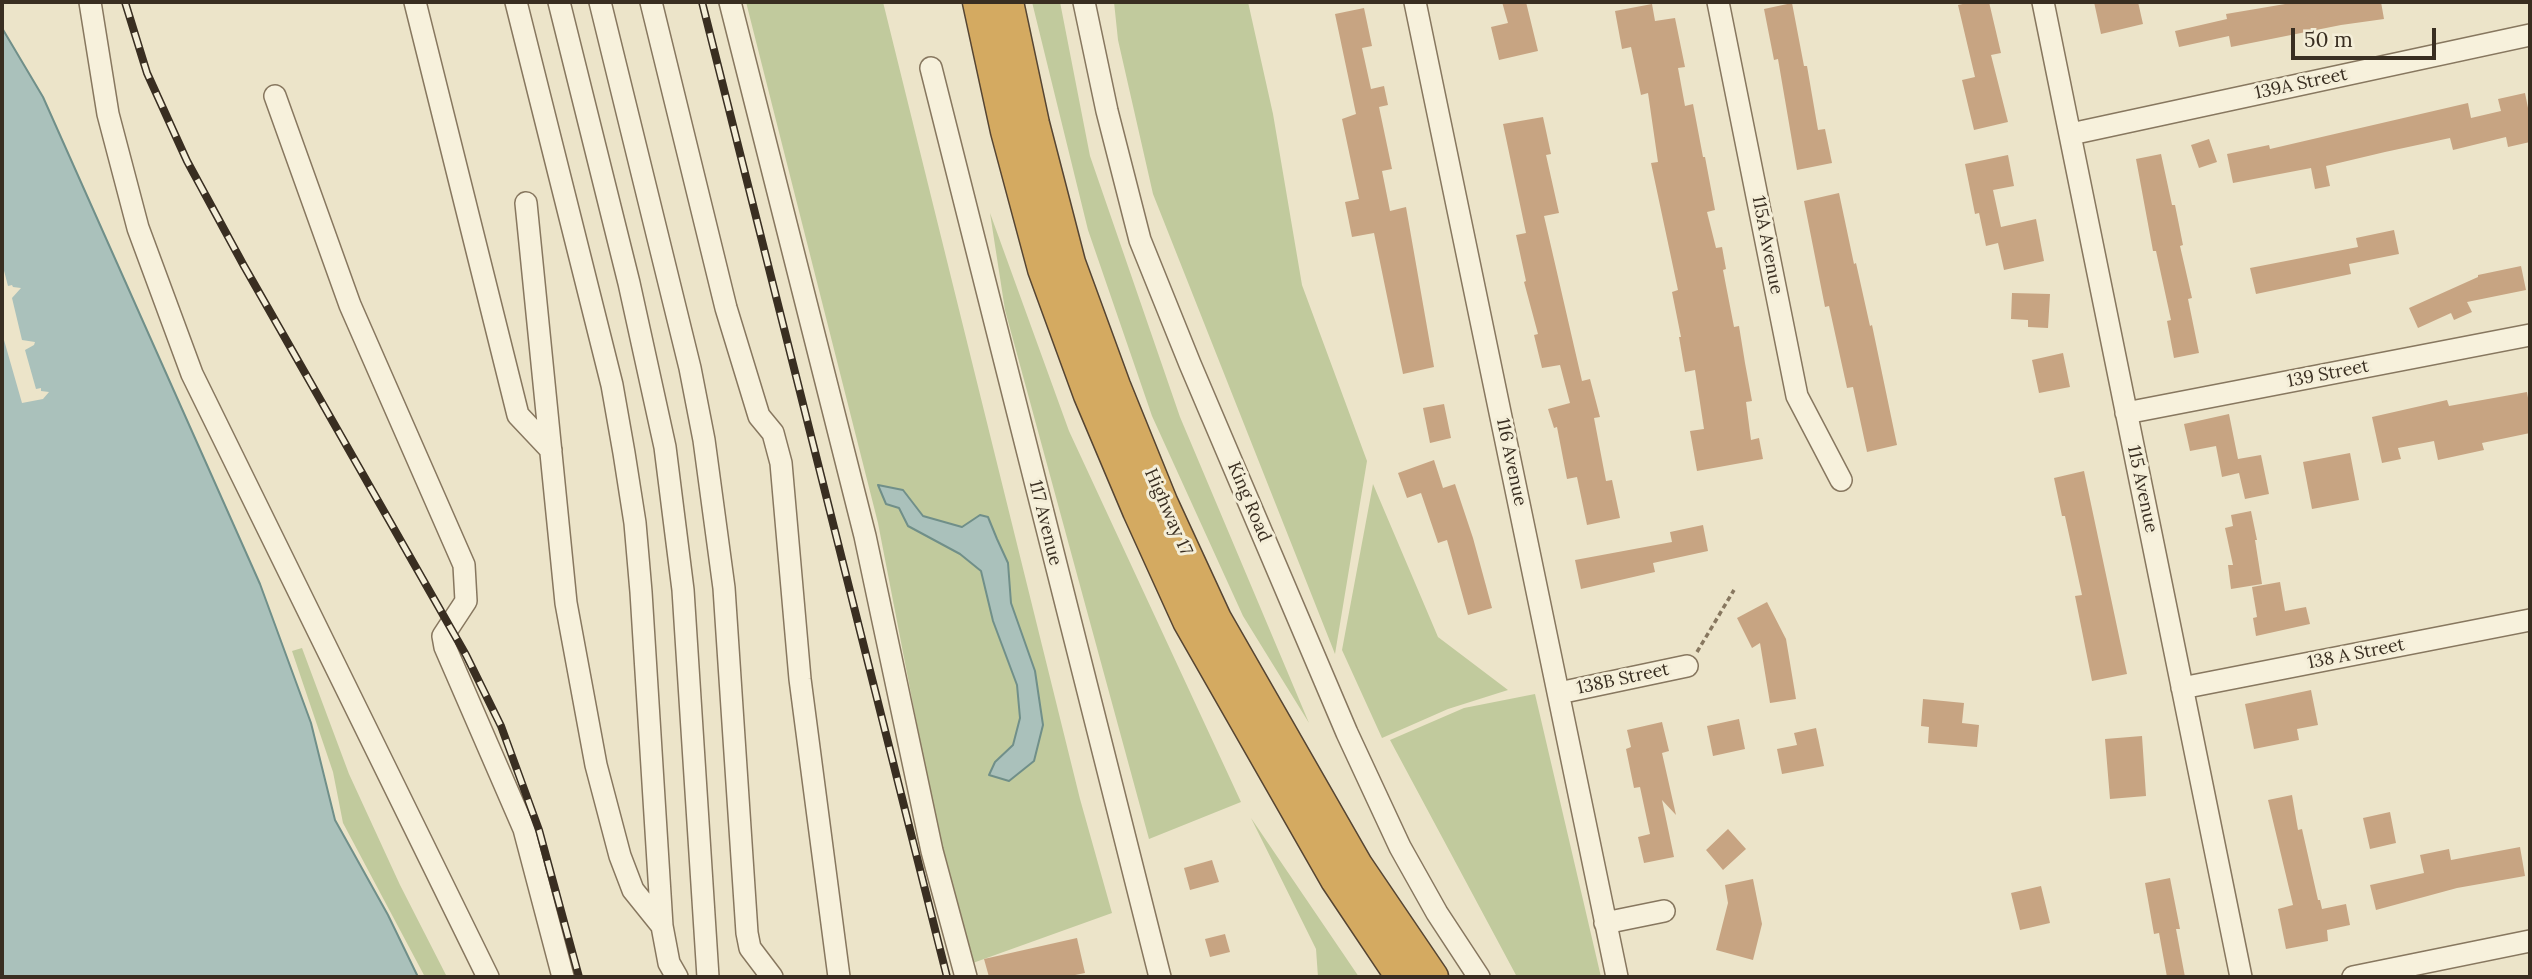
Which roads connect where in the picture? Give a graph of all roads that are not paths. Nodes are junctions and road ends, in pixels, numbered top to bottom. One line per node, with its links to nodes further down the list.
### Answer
1 (90, 2): 31 (street)
2 (415, 2): 21 (street)
3 (516, 2): 29 (street)
4 (559, 2): 34 (street)
5 (600, 2): 35 (street)
6 (651, 2): 36 (street)
7 (730, 2): 37 (street)
8 (978, 2): 39 (highway, Highway 17)
9 (1008, 2): 40 (highway, Highway 17)
10 (1084, 2): 41 (street, King Road)
11 (1415, 2): 26 (street, 116 Avenue)
12 (1718, 2): 22 (street, 115A Avenue)
13 (2043, 2): 17 (street, 115 Avenue)
14 (2530, 35): 17 (street, 139A Street)
15 (931, 68): 38 (street, 117 Avenue)
16 (275, 96): 32 (street)
17 (2071, 134): 20 (street, 115 Avenue)
18 (526, 203): 21 (street)
19 (2530, 335): 20 (street, 139 Street)
20 (2126, 413): 25 (street, 115 Avenue)
21 (551, 450): 29 (street)
22 (1841, 480)
23 (2530, 620): 25 (street, 138 A Street)
24 (1687, 666): 26 (street, 138B Street)
25 (2182, 688): 43 (street, 115 Avenue)
26 (1559, 693): 28 (street, 116 Avenue)
27 (1664, 911): 28 (street)
28 (1605, 923): 42 (street, 116 Avenue)
29 (662, 926): 33 (street)
30 (2530, 941): 44 (street)
31 (488, 977)
32 (563, 977)
33 (677, 977)
34 (708, 977)
35 (772, 977)
36 (839, 977)
37 (966, 977)
38 (1160, 977)
39 (1401, 977)
40 (1433, 977)
41 (1479, 977)
42 (1616, 977)
43 (2241, 977)
44 (2353, 977)

